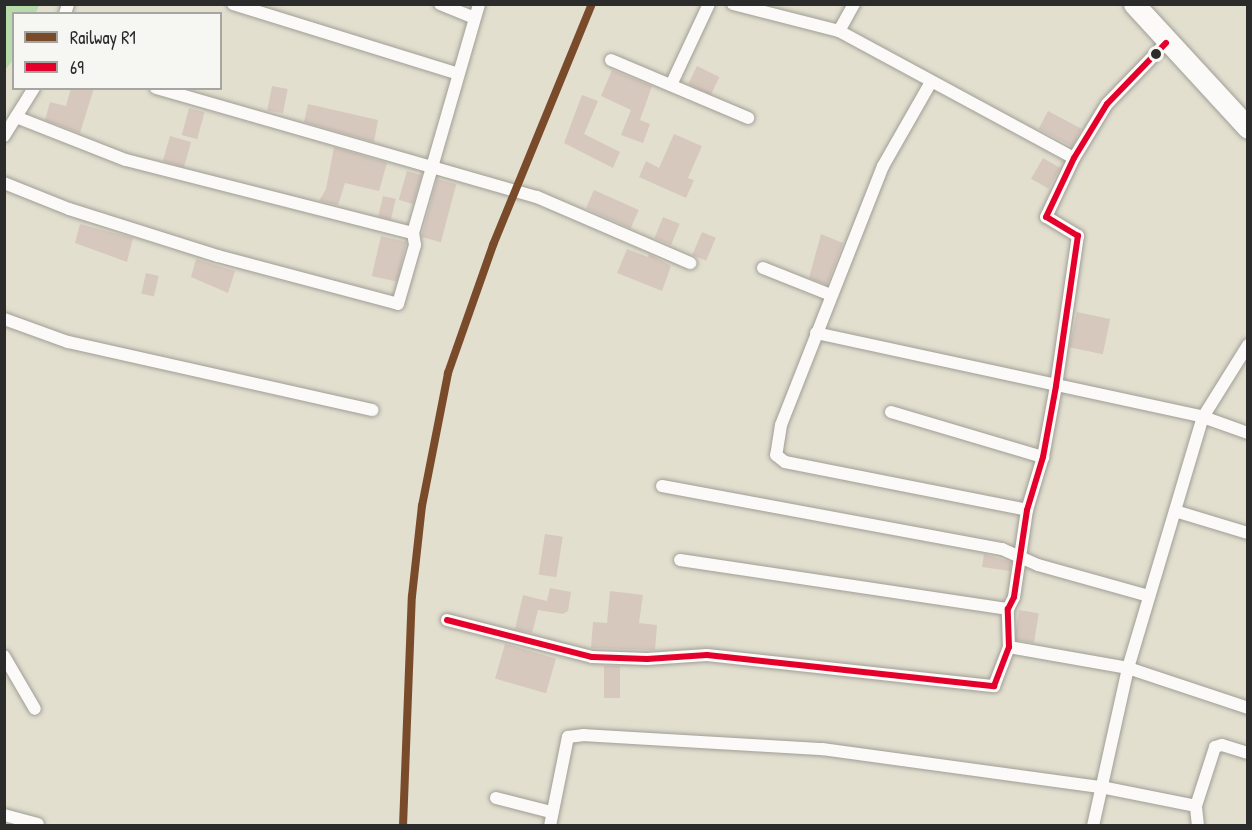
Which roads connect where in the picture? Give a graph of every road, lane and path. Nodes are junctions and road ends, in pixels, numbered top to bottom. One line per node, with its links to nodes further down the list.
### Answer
1 (233, 4): 13 (street)
2 (440, 4): 9 (street)
3 (479, 4): 9 (street)
4 (709, 4): 15 (street)
5 (733, 4): 8 (street)
6 (854, 4): 10 (street)
7 (1134, 4): 11 (highway)
8 (774, 9): 10 (street)
9 (473, 17): 13 (street)
10 (839, 31): 14 (street)
11 (1167, 42): 20 (highway); 22 (street)
12 (611, 60): 15 (street)
13 (456, 73): 23 (street)
14 (931, 82): 22 (street); 28 (street)
15 (671, 85): 19 (street)
16 (33, 90): 18 (street)
17 (163, 90): 23 (street)
18 (16, 117): 21 (street); 25 (street)
19 (747, 118)
20 (1248, 128)
21 (4, 136)
22 (1074, 158): 32 (street)
23 (434, 168): 25 (street); 26 (street)
24 (4, 183): 25 (street)
25 (413, 233)
26 (690, 263)
27 (763, 268): 28 (street)
28 (831, 295): 30 (street)
29 (4, 319): 33 (street)
30 (816, 333): 32 (street); 39 (street)
31 (1248, 345): 35 (street)
32 (1056, 386): 35 (street); 37 (street)
33 (373, 410)
34 (891, 412): 37 (street)
35 (1203, 417): 36 (street); 40 (street)
36 (1248, 433)
37 (1043, 457): 39 (street)
38 (662, 486): 42 (street)
39 (1027, 510): 42 (street)
40 (1175, 511): 41 (street); 44 (street)
41 (1248, 533)
42 (1023, 557): 44 (street); 45 (street)
43 (680, 560): 45 (street)
44 (1149, 596): 49 (street)
45 (1008, 609): 47 (street)
46 (447, 620): 47 (street)
47 (1009, 647): 49 (street)
48 (4, 656): 51 (street)
49 (1128, 668): 50 (street); 53 (street)
50 (1248, 708)
51 (35, 709)
52 (1248, 753): 55 (street)
53 (1101, 788): 55 (street); 56 (street); 60 (street)
54 (496, 798): 56 (street)
55 (1196, 806): 61 (street)
56 (551, 812): 59 (street)
57 (4, 816): 58 (street)
58 (38, 824)
59 (550, 825)
60 (1093, 825)
61 (1198, 825)

